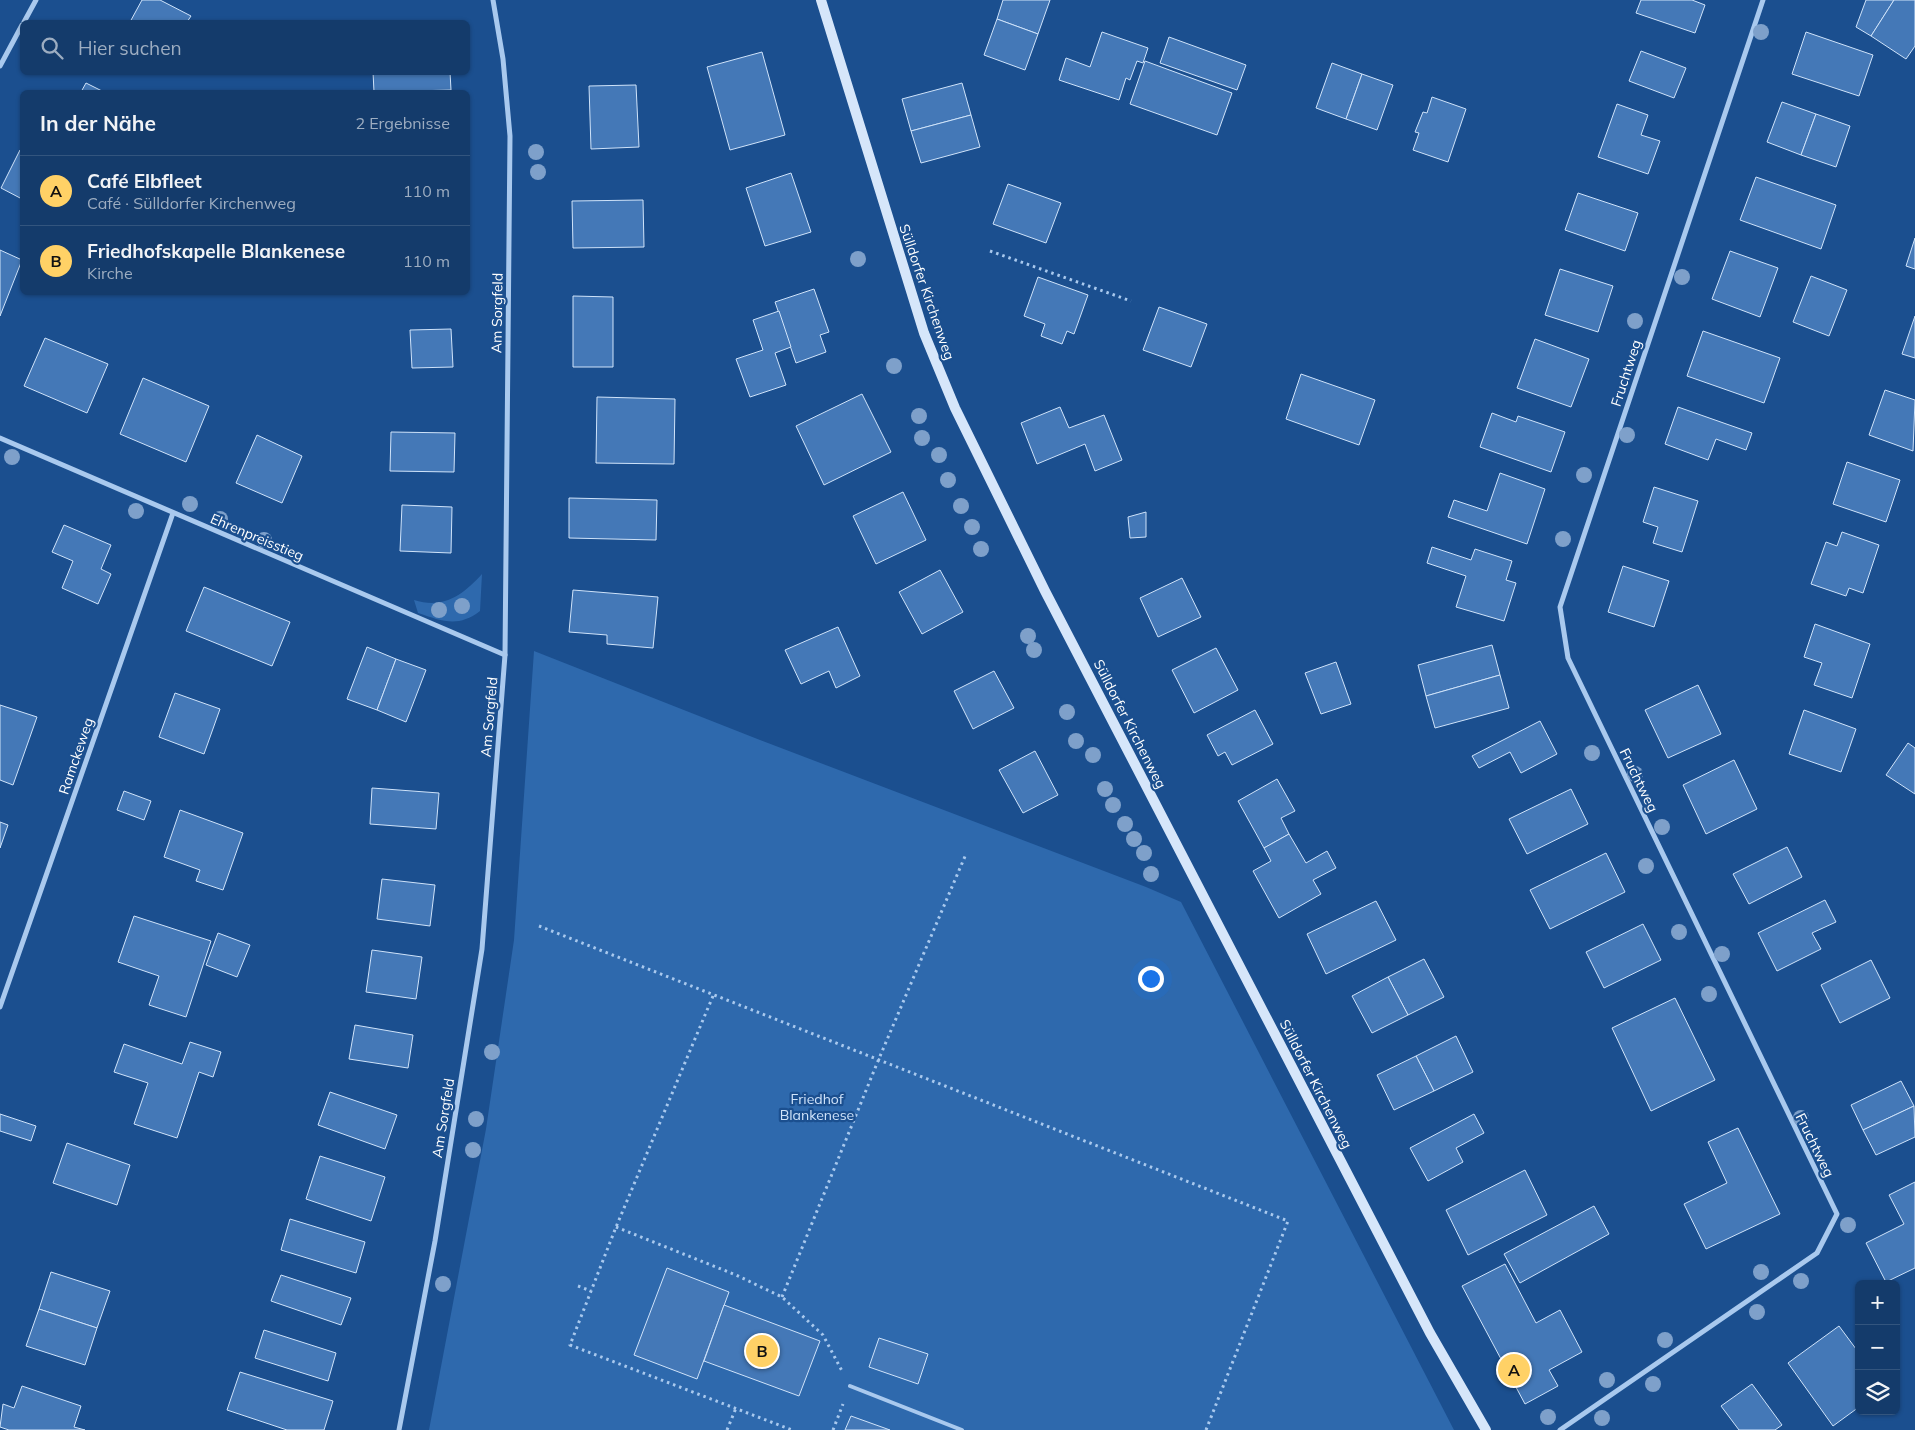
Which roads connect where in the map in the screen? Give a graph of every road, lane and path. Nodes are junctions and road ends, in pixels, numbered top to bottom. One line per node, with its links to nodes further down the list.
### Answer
1 (36, 0): 5 (street)
2 (494, 0): 12 (street, Am Sorgfeld)
3 (821, 0): 31 (street, Sülldorfer Kirchenweg)
4 (1763, 0): 24 (street, Fruchtweg)
5 (25, 20)
6 (20, 29): 7 (street)
7 (0, 66)
8 (990, 251): 9 (path)
9 (1131, 301)
10 (0, 438): 11 (street, Ehrenpreisstieg)
11 (173, 514): 12 (street, Ehrenpreisstieg); 16 (street, Ramckeweg)
12 (505, 655): 25 (street, Am Sorgfeld)
13 (966, 854): 17 (path)
14 (539, 926): 15 (path)
15 (713, 996): 17 (path); 18 (path)
16 (0, 1007)
17 (878, 1061): 21 (path); 30 (path)
18 (616, 1227): 20 (path); 21 (path)
19 (578, 1286): 20 (path)
20 (592, 1291): 23 (path)
21 (782, 1297): 22 (path)
22 (850, 1386): 28 (path); 29 (lane)
23 (736, 1408): 26 (path); 27 (path)
24 (1562, 1429)
25 (400, 1430)
26 (727, 1430)
27 (792, 1430)
28 (833, 1430)
29 (962, 1430)
30 (1206, 1430)
31 (1486, 1430)

